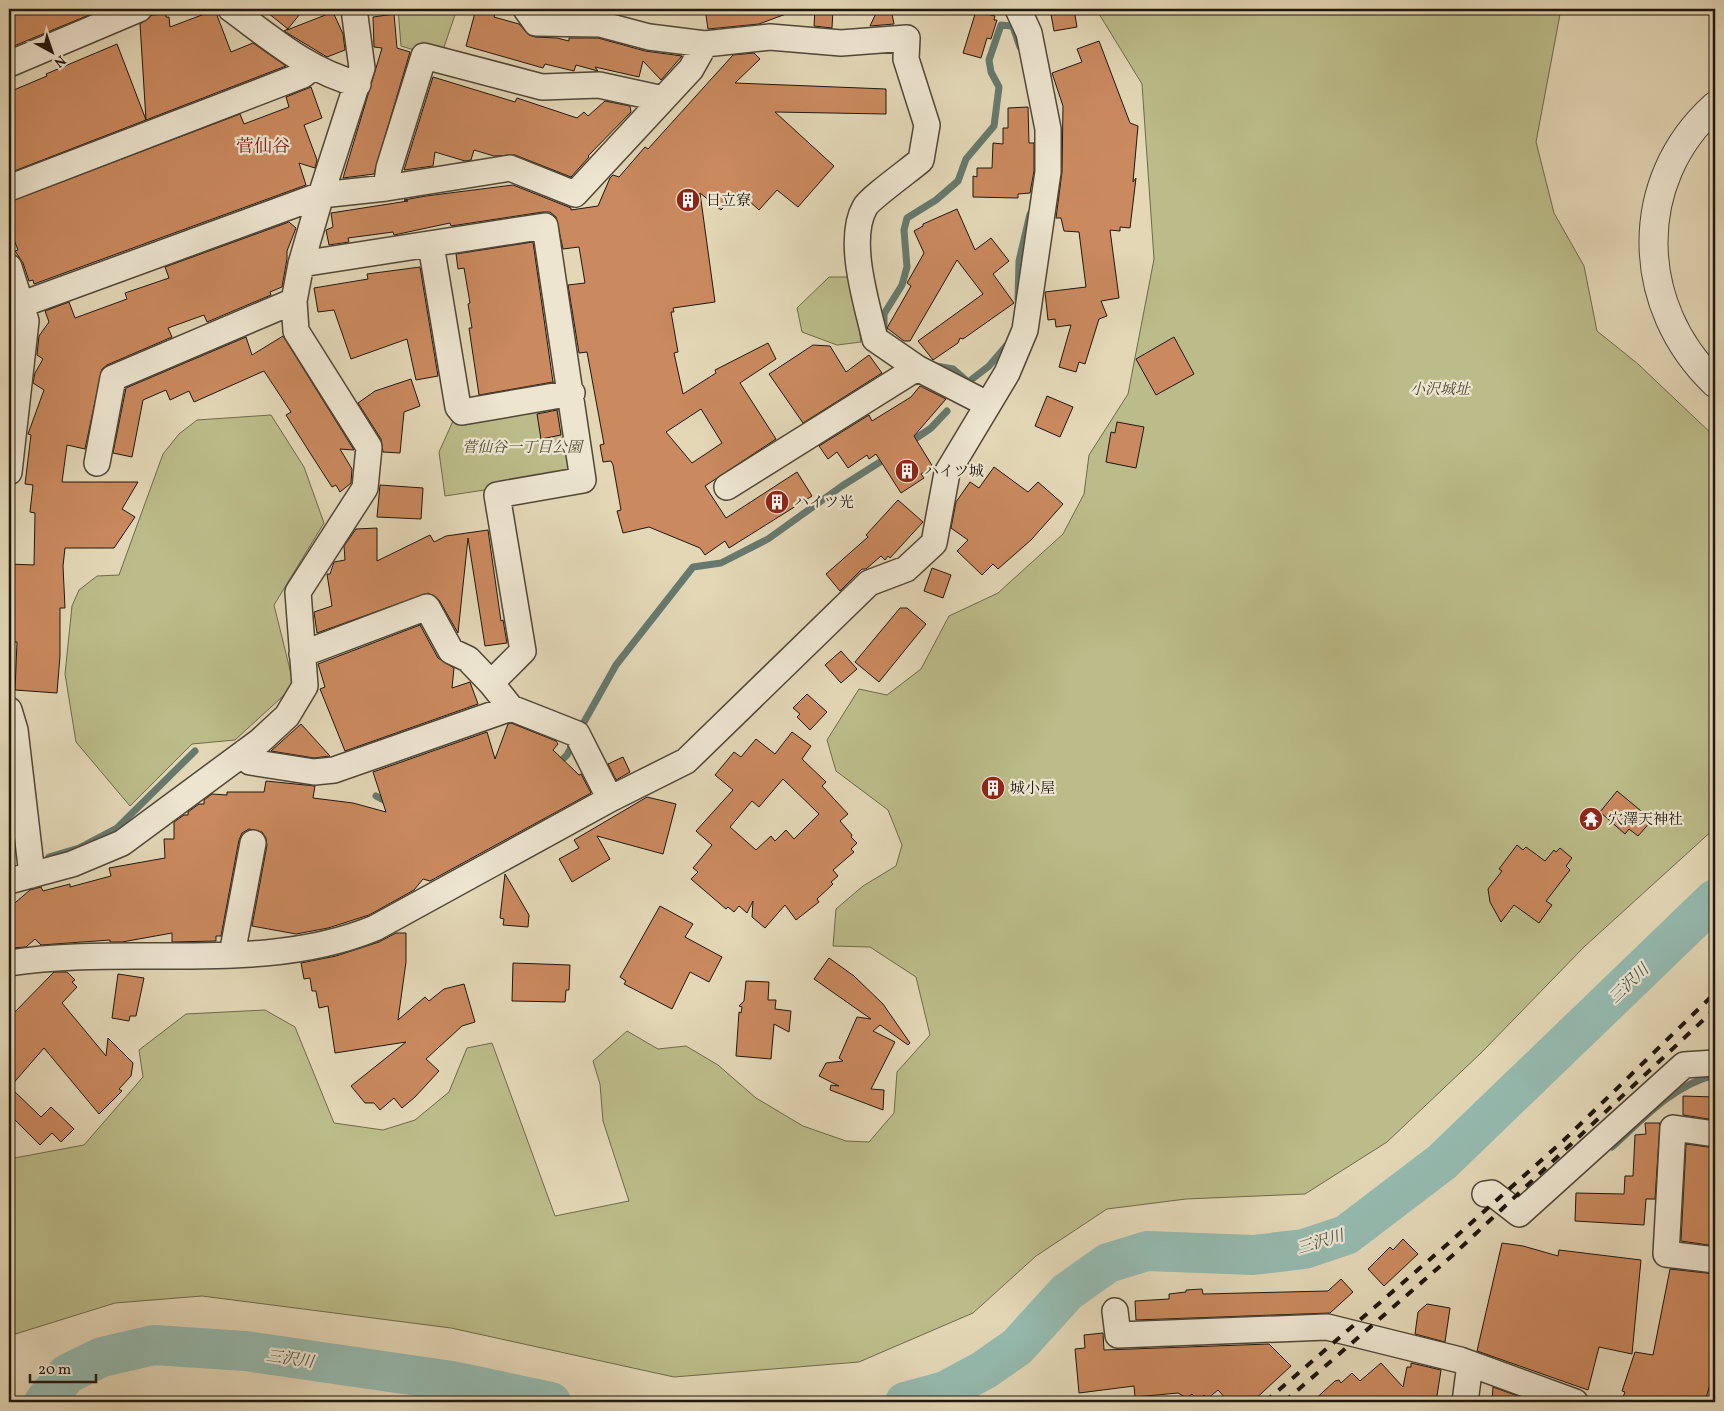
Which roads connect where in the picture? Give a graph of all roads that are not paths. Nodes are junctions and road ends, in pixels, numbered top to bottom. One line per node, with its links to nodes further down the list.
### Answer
1 (139, 9): 7 (street)
2 (231, 9): 8 (street)
3 (354, 9): 9 (street)
4 (526, 9): 6 (street)
5 (1018, 9): 23 (street)
6 (705, 44): 10 (street); 20 (street)
7 (9, 64)
8 (312, 68): 9 (street); 12 (street)
9 (358, 84): 14 (street)
10 (663, 99): 13 (street); 13 (street)
11 (1715, 106): 21 (street)
12 (9, 188)
13 (386, 188): 14 (street)
14 (321, 194): 16 (street); 19 (street)
15 (431, 245): 16 (street); 22 (street); 22 (street)
16 (301, 264): 18 (street)
17 (9, 267): 19 (street)
18 (294, 301): 24 (street); 27 (street)
19 (15, 307): 25 (street)
20 (917, 368): 23 (street); 26 (street)
21 (1715, 383)
22 (572, 393): 28 (street)
23 (987, 404): 32 (street)
24 (97, 463)
25 (9, 472)
26 (726, 487)
27 (302, 654): 28 (street); 31 (street)
28 (491, 683): 29 (street)
29 (511, 708): 31 (street); 32 (street)
30 (9, 710): 34 (street)
31 (245, 752): 34 (street)
32 (610, 799): 35 (street)
33 (253, 844): 35 (street)
34 (20, 878)
35 (232, 954): 36 (street)
36 (9, 963)
37 (1715, 1063): 39 (street)
38 (1715, 1134): 40 (street)
39 (1485, 1194)
40 (1715, 1260)
41 (1115, 1311): 42 (street)
42 (1470, 1364): 43 (street); 44 (street)
43 (1565, 1401)
44 (1465, 1402)

